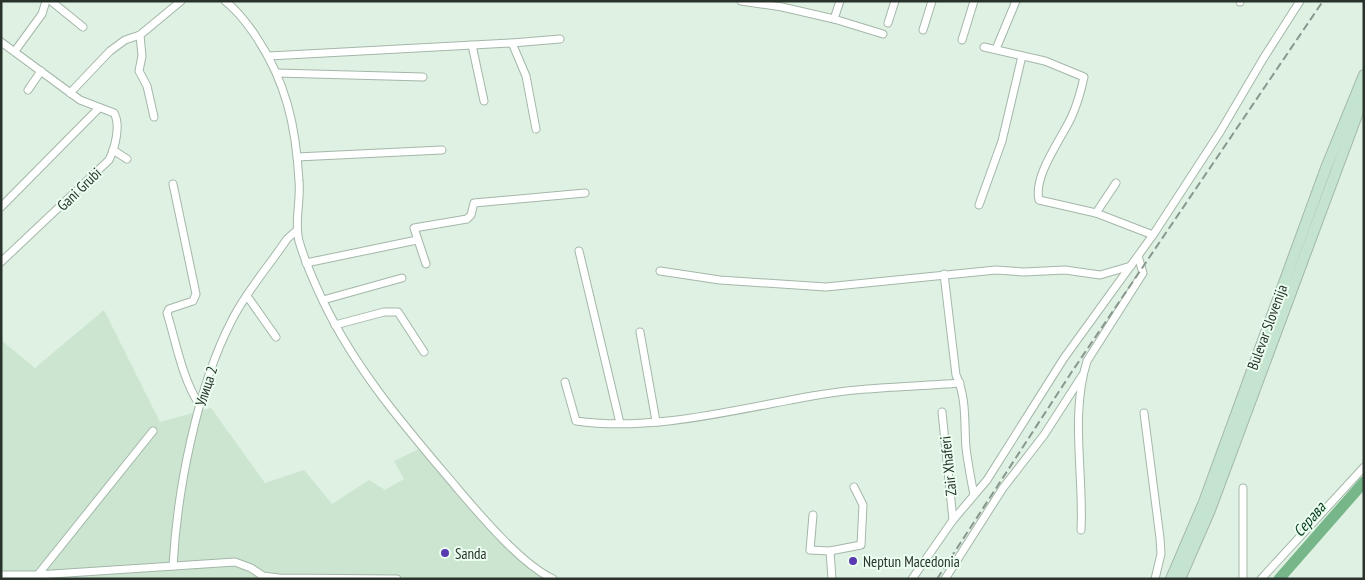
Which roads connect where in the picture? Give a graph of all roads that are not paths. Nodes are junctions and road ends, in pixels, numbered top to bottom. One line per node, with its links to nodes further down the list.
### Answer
1 (46, 1): 25 (street)
2 (51, 1): 14 (street)
3 (181, 1): 17 (street)
4 (225, 1): 26 (street)
5 (741, 1): 12 (street)
6 (840, 1): 12 (street)
7 (896, 1): 13 (street)
8 (932, 1): 15 (street)
9 (974, 1): 19 (street)
10 (1016, 1): 24 (street)
11 (1300, 1): 50 (street)
12 (834, 19): 16 (street)
13 (888, 23)
14 (83, 27)
15 (923, 30)
16 (883, 34)
17 (140, 35): 33 (street); 37 (street)
18 (560, 39): 21 (street)
19 (962, 40)
20 (1, 42): 25 (street, Gani Grubi)
21 (512, 43): 22 (street); 38 (street)
22 (472, 45): 26 (street); 35 (street)
23 (984, 47): 24 (street)
24 (996, 49): 27 (street)
25 (15, 51): 28 (street, Gani Grubi)
26 (269, 56): 29 (street)
27 (1022, 56): 46 (street); 48 (street)
28 (41, 71): 32 (street); 33 (street, Gani Grubi)
29 (277, 73): 31 (street); 41 (street)
30 (1364, 75): 94 (street, Bulevar Slovenija)
31 (423, 77)
32 (28, 90)
33 (70, 93): 36 (street, Gani Grubi)
34 (1364, 96): 86 (street, Bulevar Slovenija)
35 (484, 101)
36 (98, 108): 39 (street, Gani Grubi); 47 (street)
37 (154, 117)
38 (536, 129)
39 (113, 150): 42 (street); 54 (street, Gani Grubi)
40 (442, 150): 41 (street)
41 (297, 157): 49 (street)
42 (127, 159)
43 (1116, 183): 48 (street)
44 (173, 184): 70 (street)
45 (585, 192): 51 (street)
46 (979, 205)
47 (1, 207)
48 (1096, 213): 50 (street)
49 (297, 230): 55 (street); 61 (street, Улица 2)
50 (1153, 235): 53 (street)
51 (416, 240): 55 (street); 56 (street)
52 (578, 251): 73 (street)
53 (1138, 256): 57 (street); 67 (street)
54 (1, 262)
55 (306, 263): 62 (street)
56 (426, 264)
57 (1131, 266): 59 (street); 79 (street)
58 (660, 271): 59 (street)
59 (944, 274): 69 (street)
60 (402, 278): 62 (street)
61 (247, 296): 65 (street); 70 (street, Улица 2)
62 (323, 300): 63 (street)
63 (335, 325): 66 (street); 89 (street)
64 (640, 332): 74 (street)
65 (276, 336)
66 (424, 352)
67 (1083, 375): 82 (street); 92 (street)
68 (565, 382): 73 (street)
69 (960, 383): 74 (street); 79 (street)
70 (199, 404): 84 (street, Улица 2)
71 (942, 412): 81 (street, Zair Xhaferi)
72 (1144, 413): 93 (street)
73 (620, 422): 74 (street)
74 (656, 422)
75 (153, 431): 87 (street)
76 (1364, 467): 96 (street)
77 (854, 487): 83 (street)
78 (1243, 488): 95 (street)
79 (974, 495): 81 (street)
80 (813, 516): 83 (street)
81 (953, 520): 91 (street)
82 (1081, 530)
83 (830, 551): 90 (street)
84 (173, 566): 87 (street); 88 (street)
85 (1, 575): 87 (street)
86 (1182, 576)
87 (36, 577)
88 (397, 579)
89 (553, 579)
90 (832, 579)
91 (912, 579)
92 (945, 579)
93 (1155, 579)
94 (1170, 579)
95 (1243, 579)
96 (1261, 579)

